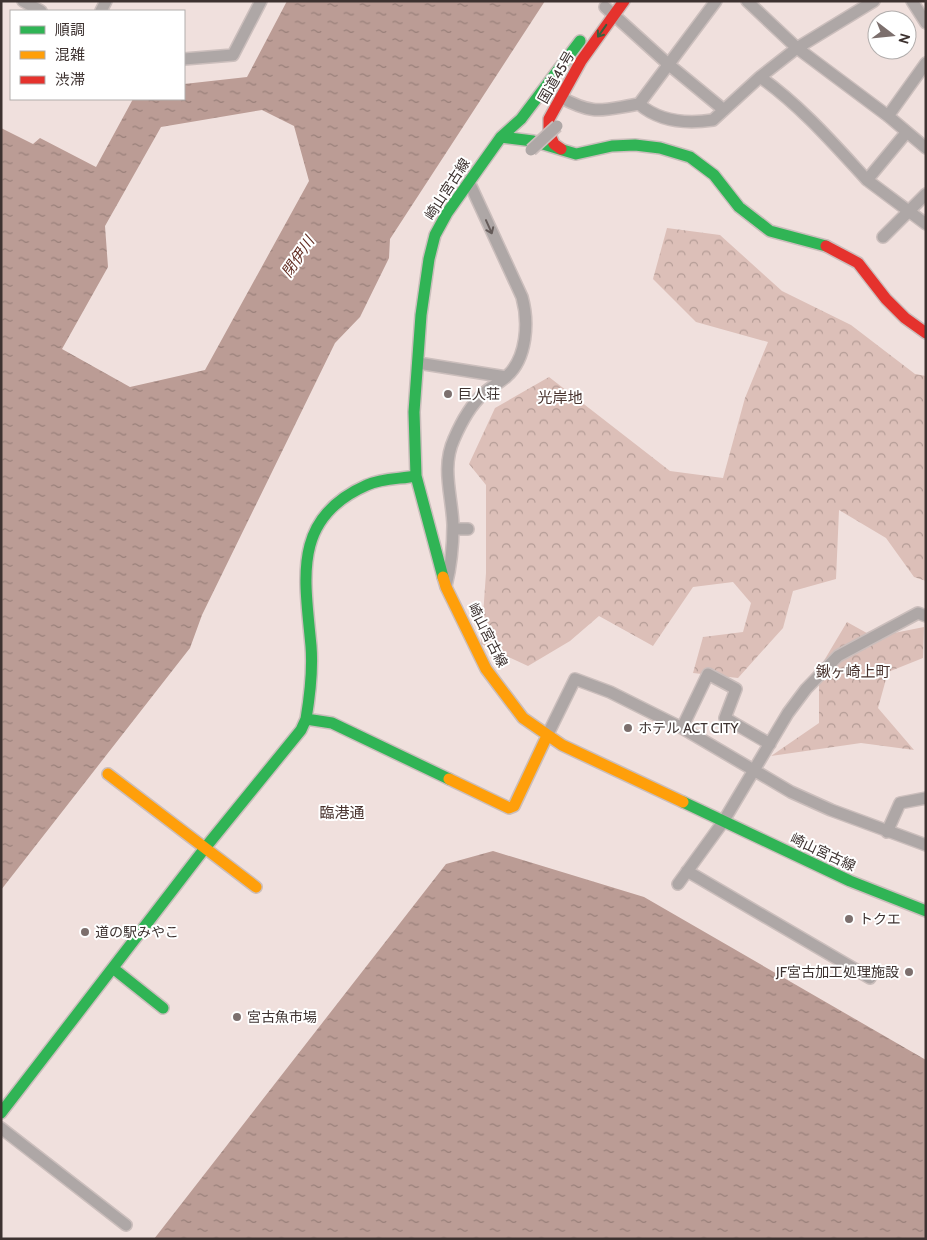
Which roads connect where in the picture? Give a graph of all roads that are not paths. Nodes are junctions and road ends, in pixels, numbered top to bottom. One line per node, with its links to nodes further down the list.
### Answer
1 (261, 1): 12 (street)
2 (624, 1): 8 (main road, 国道45号)
3 (716, 1): 15 (street)
4 (747, 1): 11 (street)
5 (874, 1): 11 (street)
6 (912, 1): 10 (street)
7 (28, 2): 9 (street)
8 (610, 7): 13 (main road, 国道45号, one-way to 13); 15 (street); 21 (main road, 国道45号)
9 (40, 10)
10 (926, 23)
11 (798, 48): 16 (street); 20 (street)
12 (185, 60)
13 (581, 61): 17 (main road, 国道45号); 21 (main road)
14 (926, 63): 20 (street)
15 (668, 64): 18 (street); 19 (street)
16 (760, 77): 19 (street); 29 (street)
17 (560, 97): 18 (street); 22 (main road, 国道45号)
18 (639, 104): 19 (street)
19 (724, 110)
20 (888, 116): 23 (street)
21 (530, 118): 22 (main road); 24 (main road, 崎山宮古線); 25 (main road)
22 (553, 129): 27 (street, bridge); 28 (main road)
23 (906, 133): 26 (street); 29 (street)
24 (501, 137): 25 (main road); 30 (main road, 崎山宮古線)
25 (548, 147): 28 (main road)
26 (926, 148)
27 (531, 150)
28 (567, 153): 35 (main road)
29 (867, 180): 32 (street)
30 (469, 182): 36 (main road, 崎山宮古線); 37 (street, one-way to 37)
31 (926, 194): 32 (street)
32 (909, 212): 33 (street); 34 (street)
33 (926, 224)
34 (883, 237)
35 (926, 333)
36 (418, 363): 37 (street); 38 (main road, 崎山宮古線)
37 (506, 377): 39 (street)
38 (416, 476): 41 (main road, 崎山宮古線); 43 (main road)
39 (453, 529): 40 (street); 41 (street)
40 (468, 530)
41 (446, 587): 45 (main road, 崎山宮古線)
42 (926, 616): 46 (street)
43 (306, 719): 45 (main road); 53 (main road)
44 (682, 728): 45 (street); 46 (street); 47 (street)
45 (547, 736): 50 (main road, 崎山宮古線)
46 (770, 744): 47 (street)
47 (754, 770): 50 (street); 51 (street)
48 (108, 774): 53 (main road)
49 (926, 798): 51 (street)
50 (723, 822): 54 (street); 57 (main road, 崎山宮古線)
51 (888, 832): 52 (street)
52 (926, 845)
53 (205, 848): 56 (main road); 58 (main road)
54 (687, 871): 55 (street); 59 (street)
55 (678, 884)
56 (256, 887)
57 (926, 911)
58 (114, 968): 60 (main road); 61 (main road)
59 (870, 978)
60 (163, 1008)
61 (1, 1113)
62 (1, 1128): 63 (street)
63 (126, 1226)

